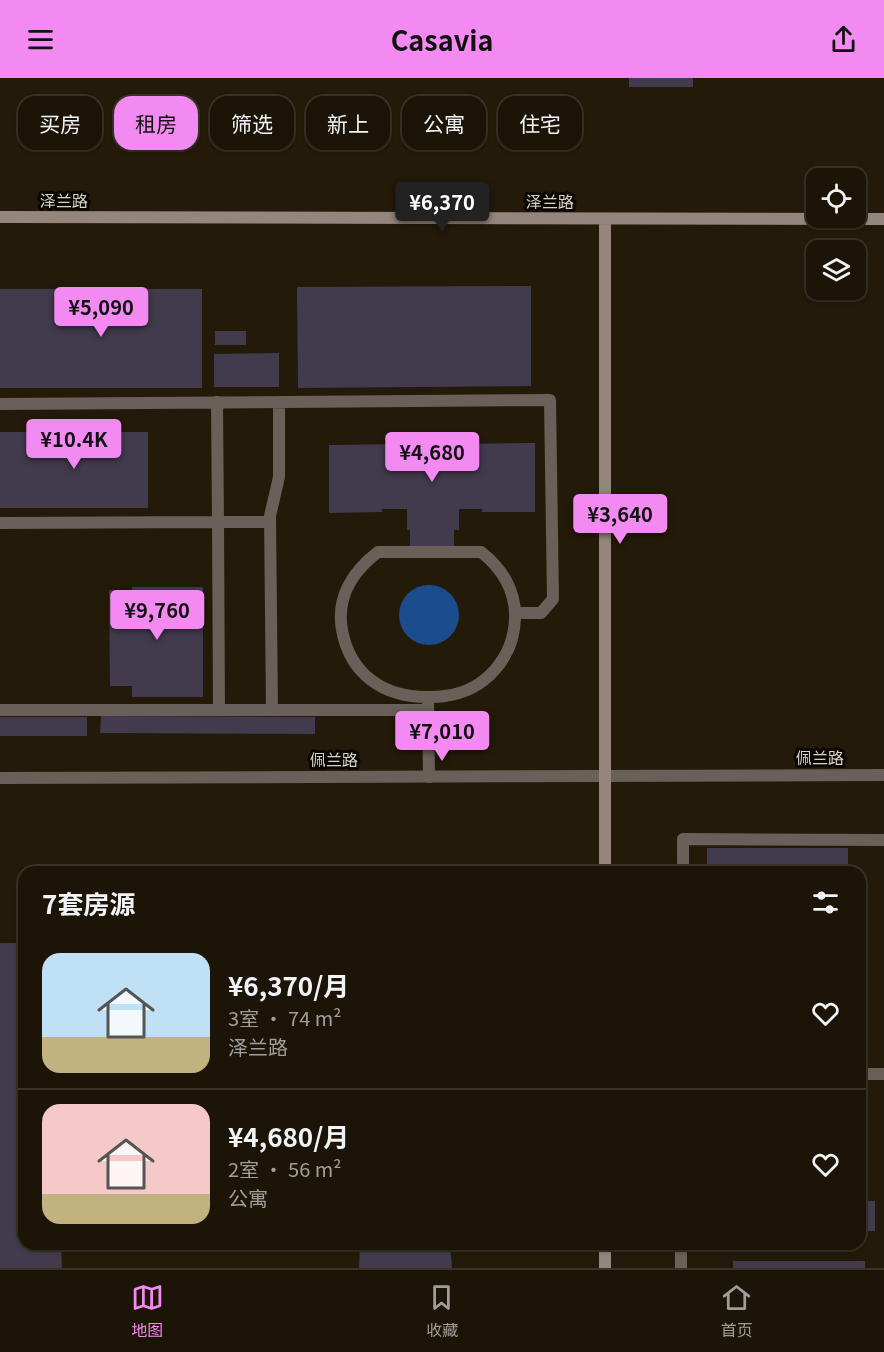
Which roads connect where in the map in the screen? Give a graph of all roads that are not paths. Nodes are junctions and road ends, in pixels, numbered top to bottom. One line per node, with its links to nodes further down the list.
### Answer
1 (0, 217): 2 (street, 泽兰路)
2 (604, 219): 3 (street, 泽兰路); 17 (street)
3 (884, 219)
4 (217, 402): 5 (street); 6 (street); 7 (street)
5 (279, 402): 8 (street); 10 (street)
6 (0, 404)
7 (218, 522): 8 (street); 9 (street); 13 (street)
8 (270, 522): 14 (street)
9 (0, 523)
10 (516, 613): 11 (street); 11 (street)
11 (428, 697): 15 (street)
12 (0, 710): 13 (street)
13 (219, 710): 14 (street)
14 (272, 710): 15 (street)
15 (428, 710): 18 (street)
16 (884, 775): 17 (street, 佩兰路)
17 (604, 776): 18 (street, 佩兰路); 21 (street)
18 (429, 777): 19 (street, 佩兰路)
19 (0, 778)
20 (884, 840): 22 (street)
21 (605, 866)
22 (683, 866)
23 (866, 1074): 24 (street)
24 (884, 1074)
25 (605, 1250): 27 (street)
26 (681, 1250): 28 (street)
27 (605, 1268)
28 (681, 1268)

